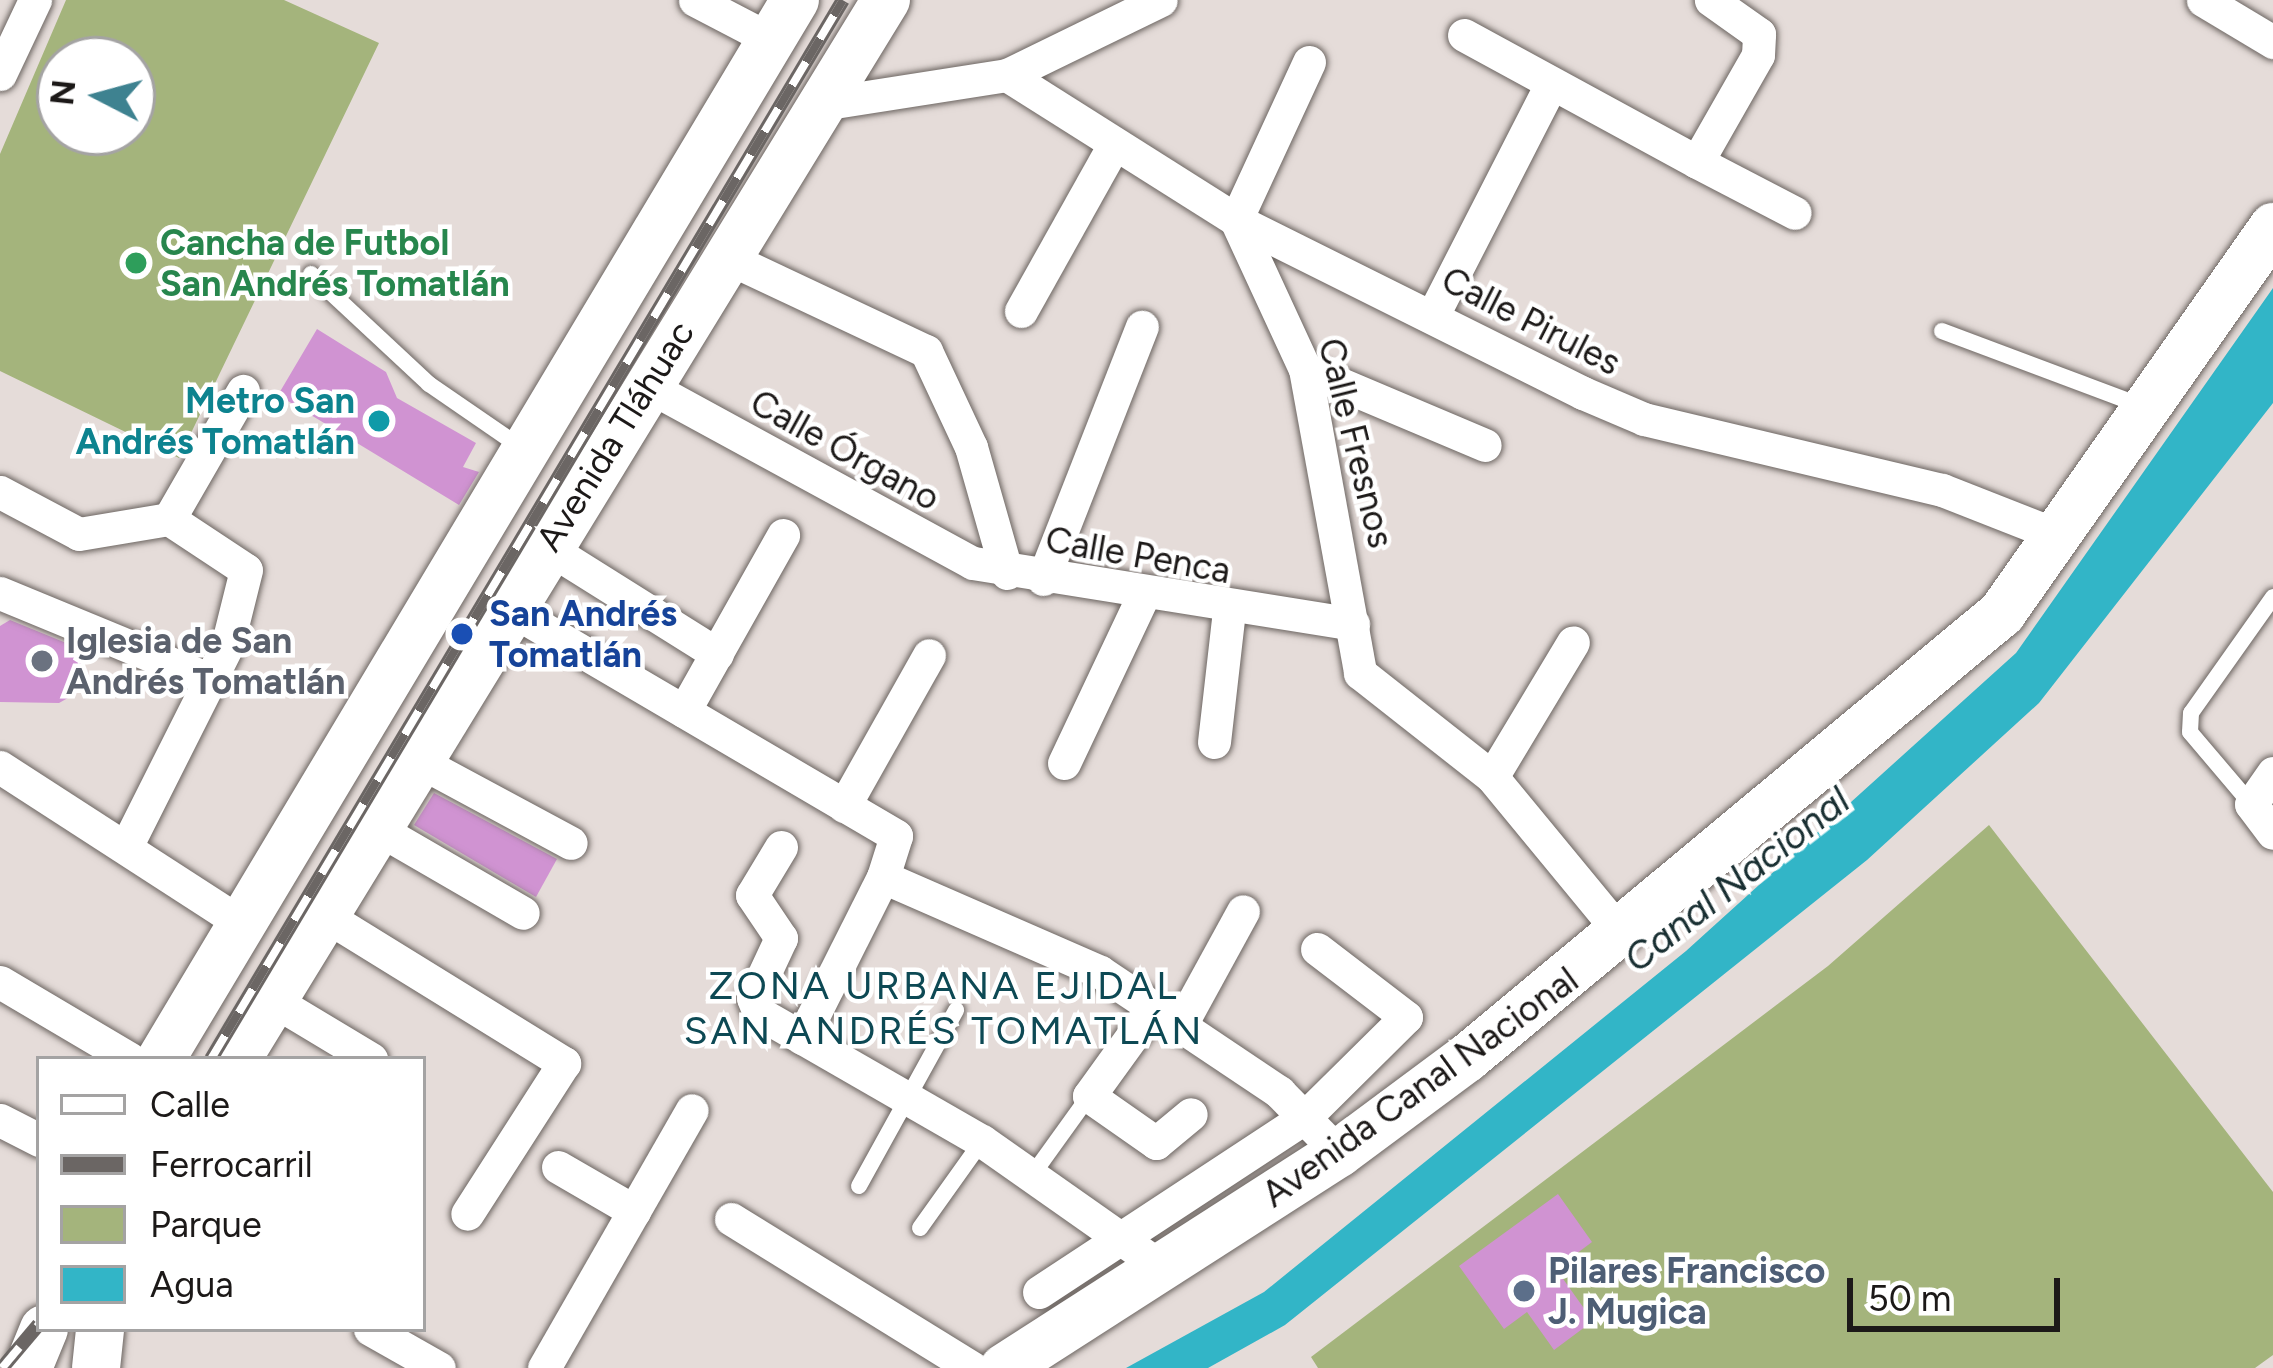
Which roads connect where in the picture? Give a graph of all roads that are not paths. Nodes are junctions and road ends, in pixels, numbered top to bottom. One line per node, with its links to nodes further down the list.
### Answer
1 (35, 0): 11 (street)
2 (695, 0): 7 (street)
3 (886, 0): 14 (main road, Avenida Tláhuac)
4 (1161, 0): 12 (street)
5 (1712, 0): 16 (street)
6 (2203, 0): 9 (street)
7 (783, 20): 22 (main road, Avenida Tláhuac)
8 (1464, 35): 13 (street)
9 (2273, 42)
10 (1309, 62): 18 (street)
11 (0, 74)
12 (1007, 75): 14 (street); 15 (street, Calle Pirules)
13 (1549, 88): 16 (street); 25 (street)
14 (822, 104): 20 (main road, Avenida Tláhuac)
15 (1112, 150): 18 (street, Calle Pirules); 23 (street)
16 (1697, 162): 17 (street)
17 (1795, 213)
18 (1236, 220): 25 (street, Calle Pirules); 28 (street, Calle Fresnos)
19 (2273, 227): 31 (main road, Avenida Canal Nacional)
20 (727, 257): 24 (main road, Avenida Tláhuac); 39 (street, Calle Penca)
21 (310, 274): 33 (lane)
22 (630, 277): 24 (main road); 33 (main road, Avenida Tláhuac)
23 (1021, 311)
24 (692, 313): 29 (main road, Avenida Tláhuac)
25 (1433, 314): 37 (street, Calle Pirules)
26 (1142, 327): 40 (street)
27 (1942, 332): 31 (lane)
28 (1305, 369): 32 (street); 46 (street, Calle Fresnos)
29 (648, 386): 38 (main road, Avenida Tláhuac); 39 (street, Calle Órgano)
30 (243, 392): 35 (street)
31 (2149, 408): 37 (main road, Avenida Canal Nacional)
32 (1485, 446)
33 (526, 452): 69 (main road, Avenida Tláhuac)
34 (0, 493): 35 (street)
35 (169, 519): 50 (street)
36 (783, 535): 48 (street)
37 (2062, 537): 70 (main road, Avenida Canal Nacional)
38 (545, 546): 44 (main road, Avenida Tláhuac); 48 (street)
39 (1007, 572): 40 (street, Calle Penca)
40 (1043, 578): 42 (street, Calle Penca)
41 (0, 593): 50 (street)
42 (1143, 596): 45 (street, Calle Penca); 54 (street)
43 (2273, 597): 59 (lane)
44 (508, 608): 51 (street); 53 (main road, Avenida Tláhuac)
45 (1229, 611): 46 (street, Calle Penca); 52 (street)
46 (1353, 624): 57 (street, Calle Fresnos)
47 (1573, 642): 57 (street)
48 (717, 653): 51 (street)
49 (929, 655): 58 (street)
50 (211, 680): 62 (street)
51 (684, 711): 58 (street)
52 (1214, 742)
53 (413, 758): 60 (main road, Avenida Tláhuac); 63 (street)
54 (1064, 764)
55 (0, 767): 62 (street)
56 (2273, 773): 59 (street)
57 (1492, 777): 70 (street, Calle Fresnos)
58 (839, 803): 65 (street)
59 (2251, 803): 61 (street)
60 (373, 826): 67 (main road, Avenida Tláhuac); 68 (street)
61 (2273, 833)
62 (128, 843): 69 (street)
63 (571, 843)
64 (781, 848): 76 (street)
65 (883, 877): 75 (street); 76 (street)
66 (1243, 911): 75 (street)
67 (321, 913): 73 (main road, Avenida Tláhuac); 94 (street)
68 (523, 913)
69 (241, 923): 78 (main road, Avenida Tláhuac)
70 (1623, 935): 89 (main road, Avenida Canal Nacional)
71 (1317, 949): 85 (street)
72 (0, 982): 77 (street)
73 (271, 999): 79 (main road, Avenida Tláhuac); 80 (street)
74 (956, 1010): 82 (lane)
75 (1165, 1019): 81 (street); 85 (street)
76 (802, 1038): 82 (street)
77 (125, 1056)
78 (163, 1056)
79 (239, 1056)
80 (366, 1056)
81 (1089, 1096): 84 (street); 91 (lane)
82 (905, 1097): 88 (street); 92 (lane)
83 (692, 1110): 93 (street)
84 (1191, 1114)
85 (1304, 1117): 89 (street); 97 (street)
86 (0, 1120): 87 (street)
87 (36, 1138)
88 (982, 1141): 91 (street); 96 (lane)
89 (1339, 1153): 97 (main road, Avenida Canal Nacional)
90 (558, 1167): 93 (street)
91 (1033, 1174): 97 (street)
92 (859, 1186)
93 (634, 1211): 103 (street)
94 (467, 1214)
95 (730, 1219): 104 (street)
96 (920, 1228)
97 (1147, 1254): 98 (street); 105 (main road, Avenida Canal Nacional)
98 (1040, 1292)
99 (43, 1332): 101 (main road)
100 (375, 1332): 102 (street)
101 (28, 1368)
102 (439, 1368)
103 (544, 1368)
104 (972, 1368)
105 (1004, 1368)

